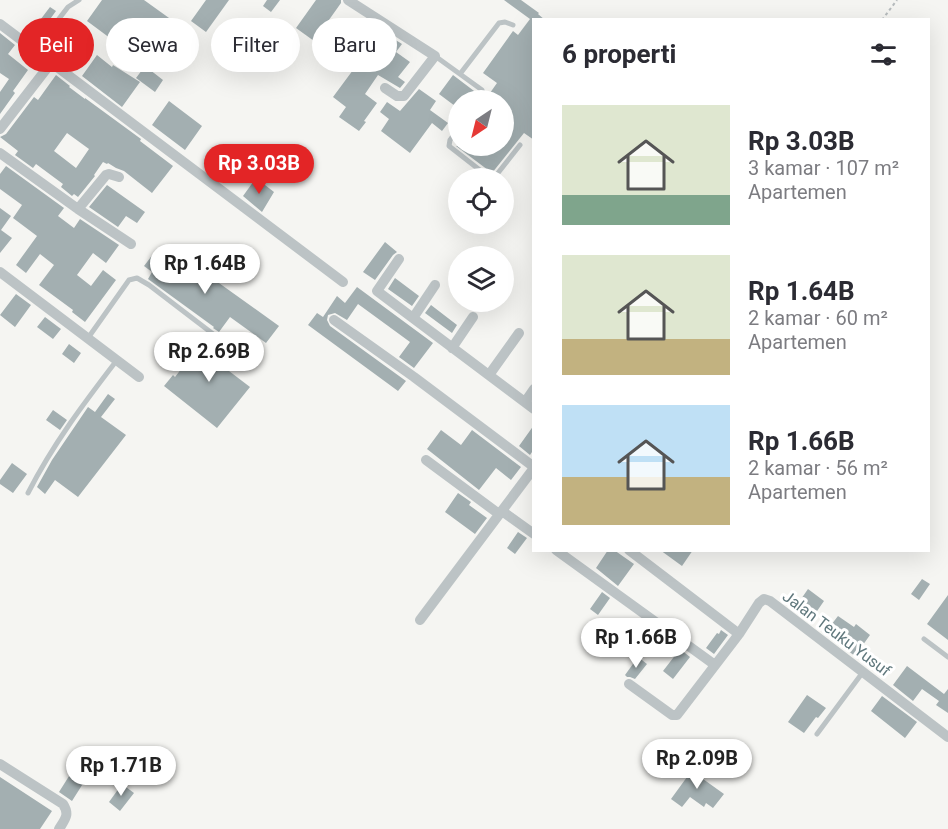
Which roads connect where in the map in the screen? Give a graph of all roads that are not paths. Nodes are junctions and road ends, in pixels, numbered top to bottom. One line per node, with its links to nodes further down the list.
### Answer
1 (79, 0): 3 (lane)
2 (348, 0): 7 (street)
3 (60, 18)
4 (0, 24): 6 (street)
5 (513, 25): 10 (lane)
6 (18, 37)
7 (435, 56): 10 (lane); 11 (street)
8 (44, 72): 13 (street)
9 (63, 72): 24 (street)
10 (460, 74): 12 (lane)
11 (385, 88)
12 (482, 90)
13 (0, 129)
14 (520, 145): 18 (lane)
15 (0, 153): 20 (street)
16 (462, 156): 17 (lane)
17 (477, 168)
18 (502, 168)
19 (119, 177): 20 (street)
20 (78, 209): 21 (street)
21 (131, 244)
22 (399, 259): 27 (street)
23 (0, 272): 30 (street)
24 (343, 282)
25 (435, 285): 27 (street)
26 (473, 317): 31 (street)
27 (413, 318): 31 (street)
28 (334, 320): 38 (street)
29 (519, 333): 34 (street)
30 (88, 338): 32 (street); 33 (lane)
31 (452, 348): 34 (street)
32 (117, 360): 35 (street); 40 (lane)
33 (252, 363)
34 (489, 375): 36 (street)
35 (139, 377)
36 (529, 406)
37 (426, 460): 41 (street)
38 (532, 471)
39 (532, 473): 41 (street)
40 (28, 493)
41 (500, 512): 42 (street); 45 (street)
42 (532, 533)
43 (559, 552): 49 (street)
44 (632, 552): 46 (street)
45 (420, 620)
46 (739, 634): 49 (street); 50 (street, Jalan Teuku Yusuf)
47 (924, 639): 48 (lane)
48 (948, 657)
49 (715, 665): 51 (street)
50 (864, 672): 52 (lane); 53 (street, Jalan Teuku Yusuf)
51 (629, 684)
52 (817, 734)
53 (948, 737)
54 (0, 764): 55 (street)
55 (59, 829)

